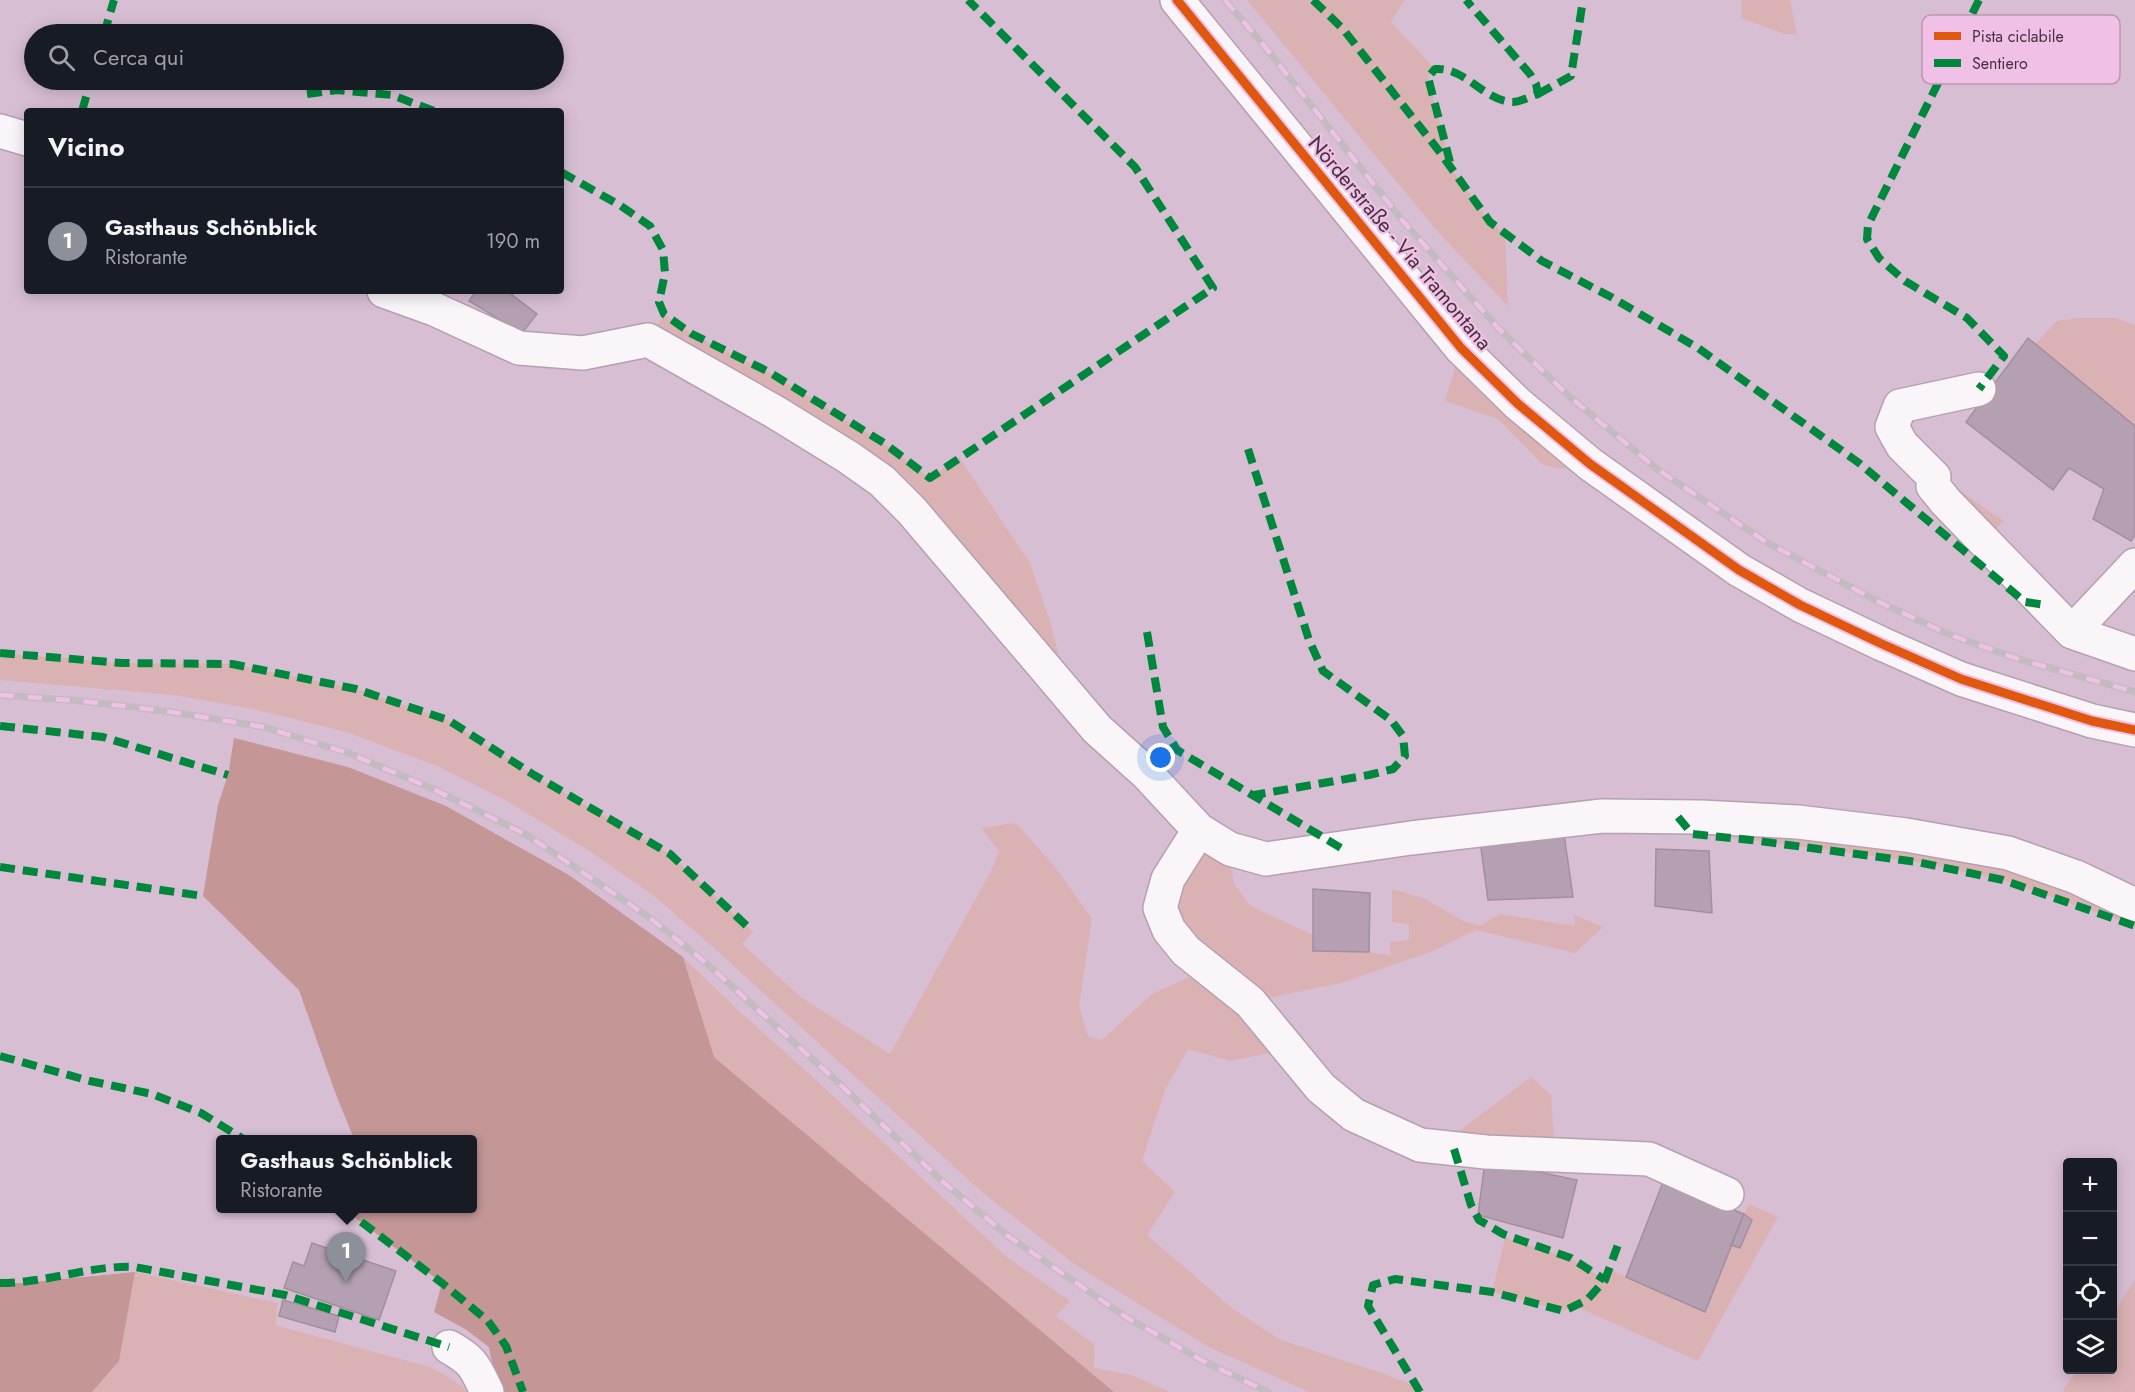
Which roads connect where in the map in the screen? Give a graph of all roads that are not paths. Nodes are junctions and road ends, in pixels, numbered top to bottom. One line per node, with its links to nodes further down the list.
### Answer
1 (1177, 0): 9 (street, Nörderstraße - Via Tramontana)
2 (0, 131): 3 (street)
3 (24, 138)
4 (392, 294): 10 (street)
5 (1979, 389): 7 (street)
6 (2135, 565): 7 (street)
7 (2072, 632): 8 (street)
8 (2135, 654)
9 (2135, 730)
10 (1199, 830): 11 (street); 12 (street)
11 (2135, 905)
12 (1726, 1194)
13 (449, 1347): 14 (street)
14 (487, 1392)

